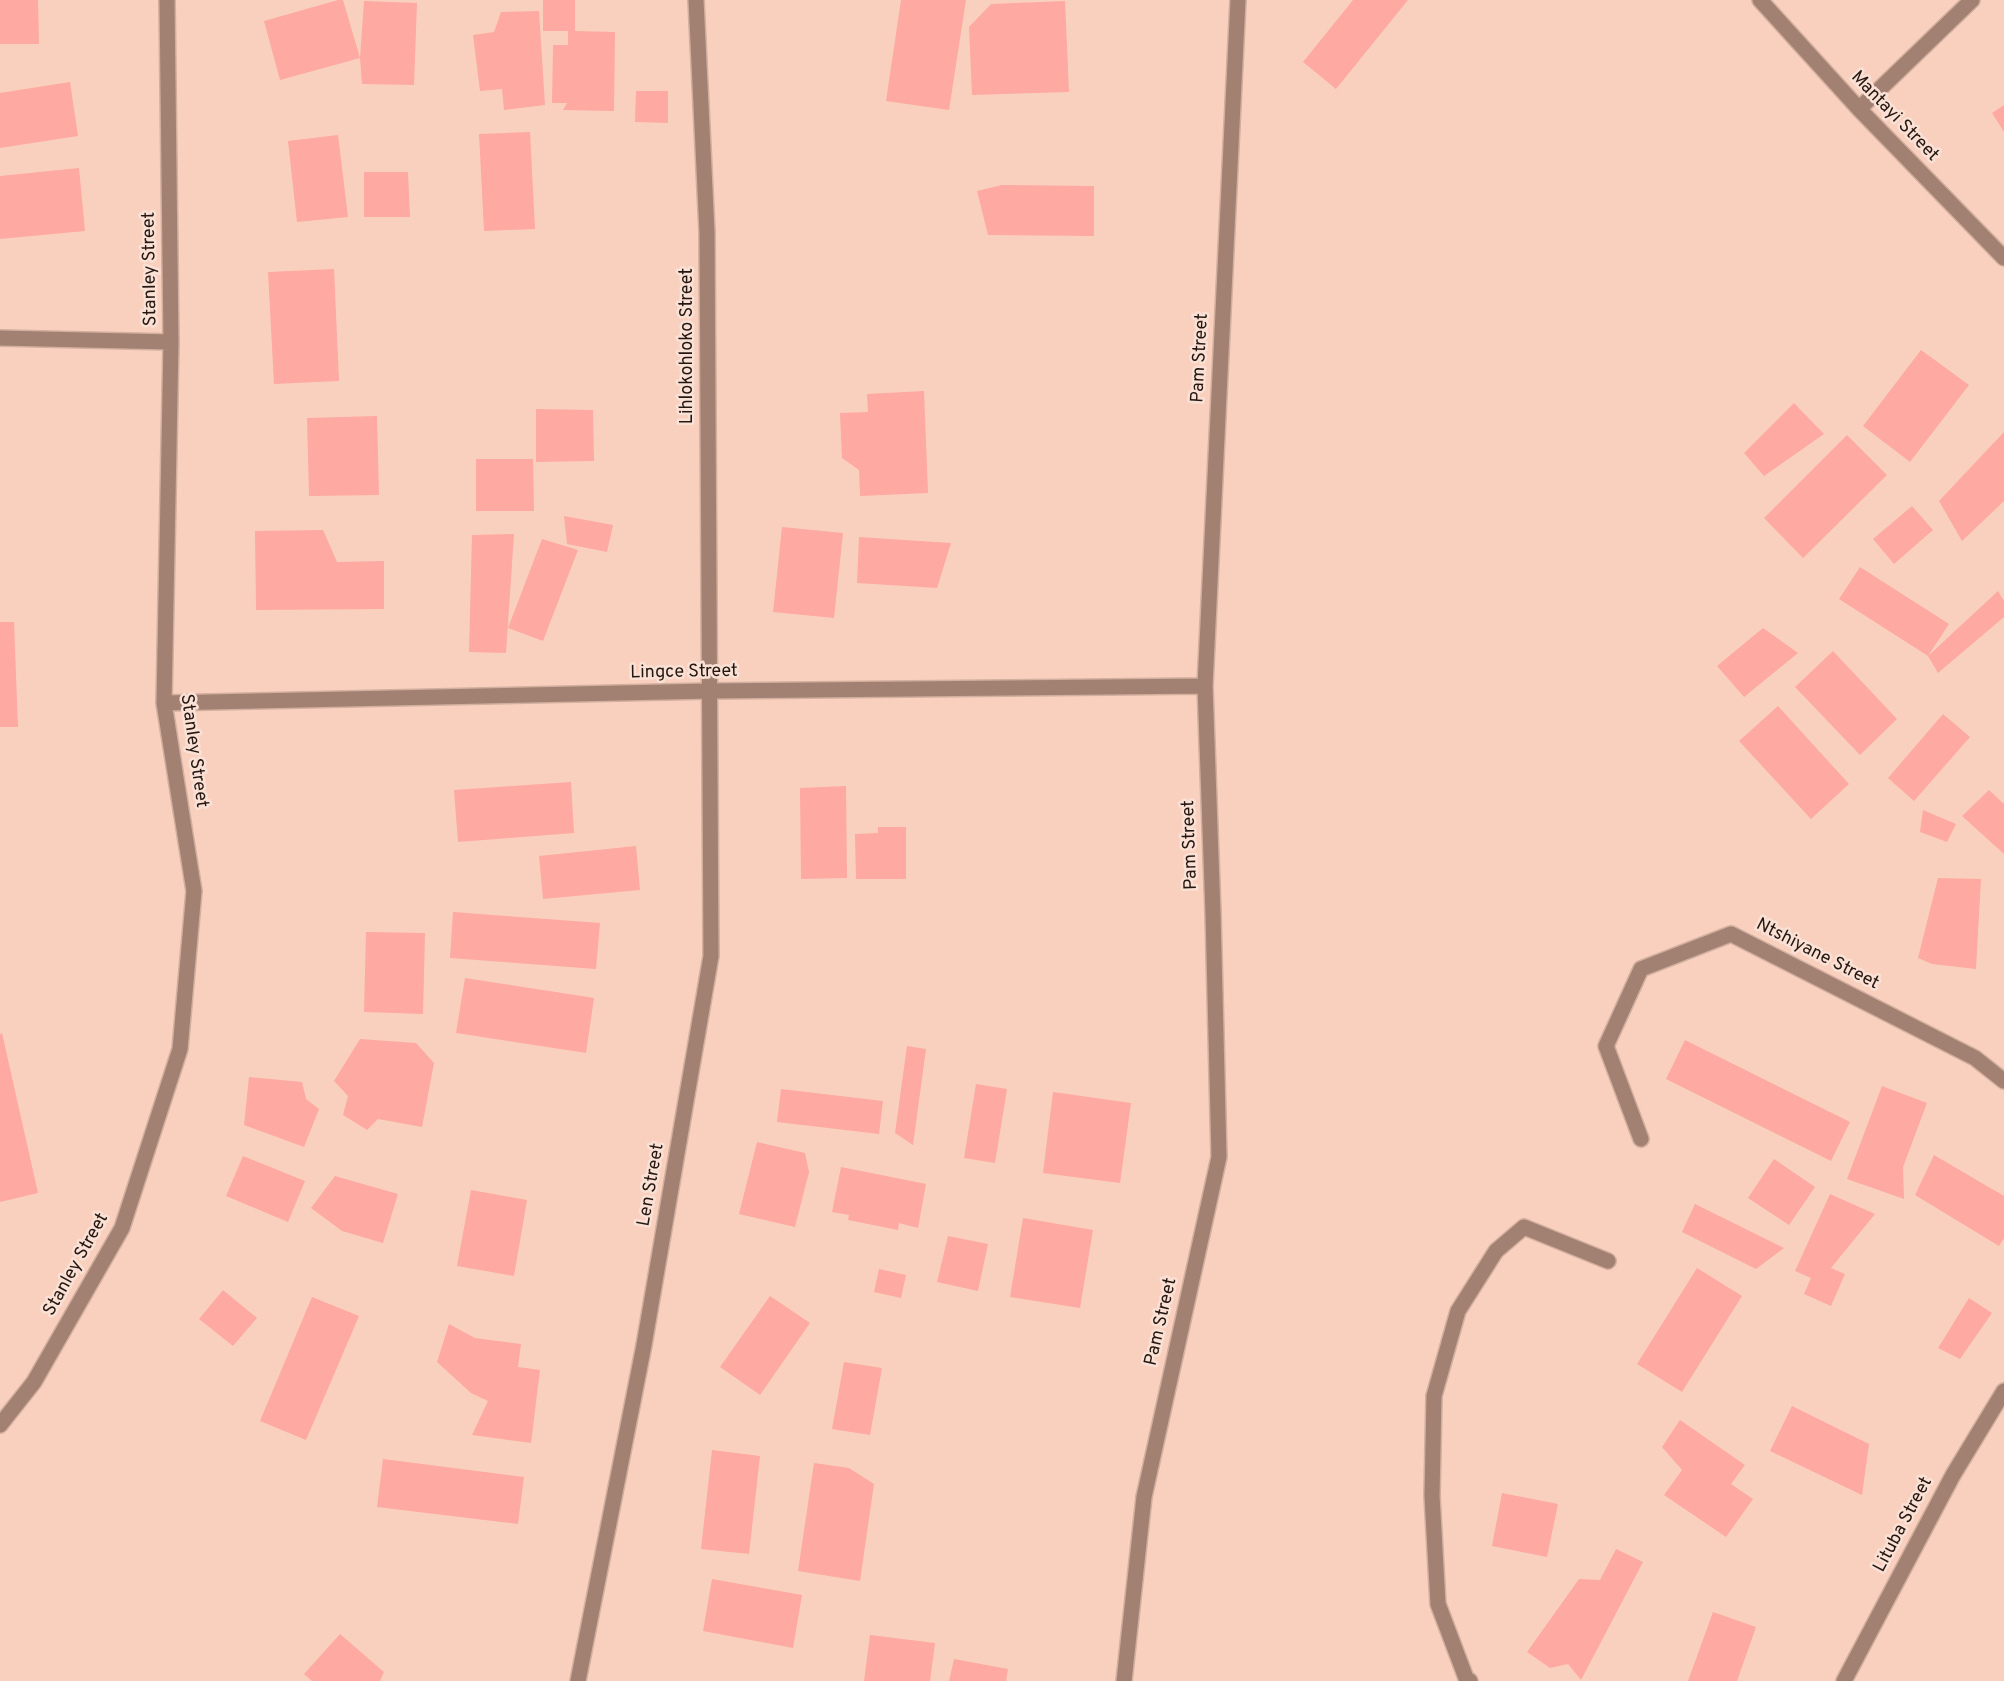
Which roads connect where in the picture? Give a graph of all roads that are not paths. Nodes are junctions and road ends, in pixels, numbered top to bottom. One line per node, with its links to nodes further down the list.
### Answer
1 (167, 0): 9 (street, Stanley Street)
2 (696, 0): 11 (street, Lihlokohloko Street)
3 (1239, 0): 10 (street, Pam Street)
4 (1760, 0): 6 (street, Mantayi Street)
5 (1972, 0): 6 (street)
6 (1859, 110): 7 (street, Mantayi Street)
7 (2004, 258)
8 (0, 338): 9 (street)
9 (171, 342): 12 (street, Stanley Street)
10 (1204, 686): 11 (street, Lingce Street); 19 (street, Pam Street)
11 (710, 691): 12 (street, Lingce Street); 18 (street, Len Street)
12 (164, 703): 17 (street, Stanley Street)
13 (2004, 1081): 14 (street, Ntshiyane Street)
14 (1641, 1139)
15 (1608, 1261): 20 (street)
16 (2004, 1391): 21 (street, Lituba Street)
17 (0, 1425)
18 (578, 1681)
19 (1124, 1681)
20 (1470, 1681)
21 (1844, 1681)

